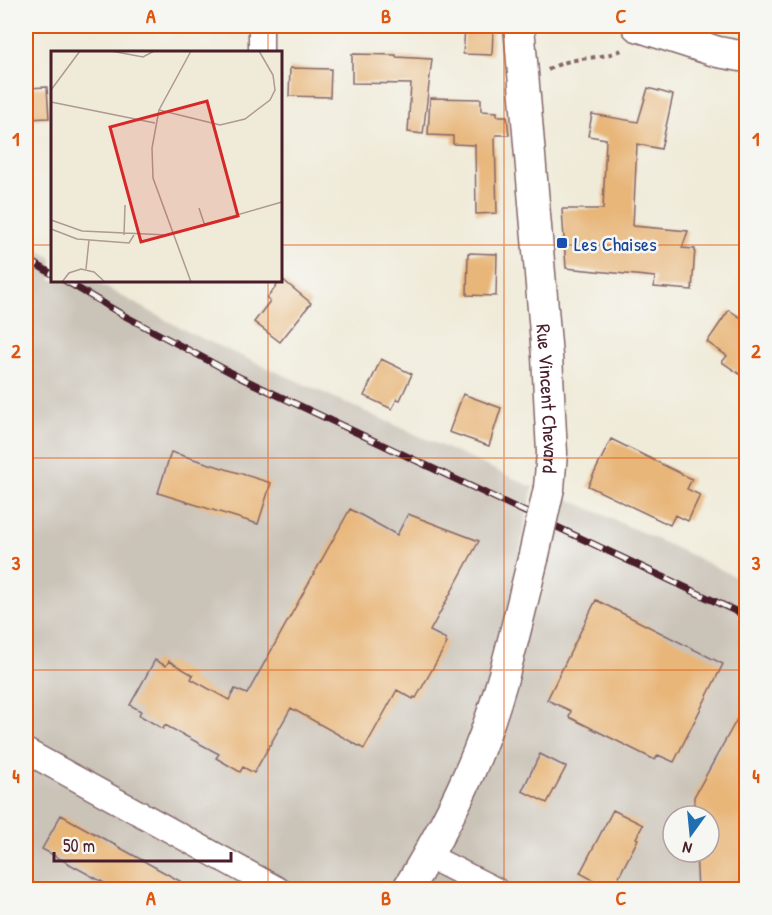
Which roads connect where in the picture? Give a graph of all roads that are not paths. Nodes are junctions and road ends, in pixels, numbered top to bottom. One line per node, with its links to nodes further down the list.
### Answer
1 (261, 26): 4 (street)
2 (519, 26): 7 (street, Rue Vincent Chevard, bridge)
3 (638, 26): 5 (street)
4 (261, 51)
5 (747, 57)
6 (26, 752): 8 (street)
7 (428, 856): 9 (street, Rue Vincent Chevard); 10 (street)
8 (279, 890)
9 (407, 890)
10 (496, 890)

